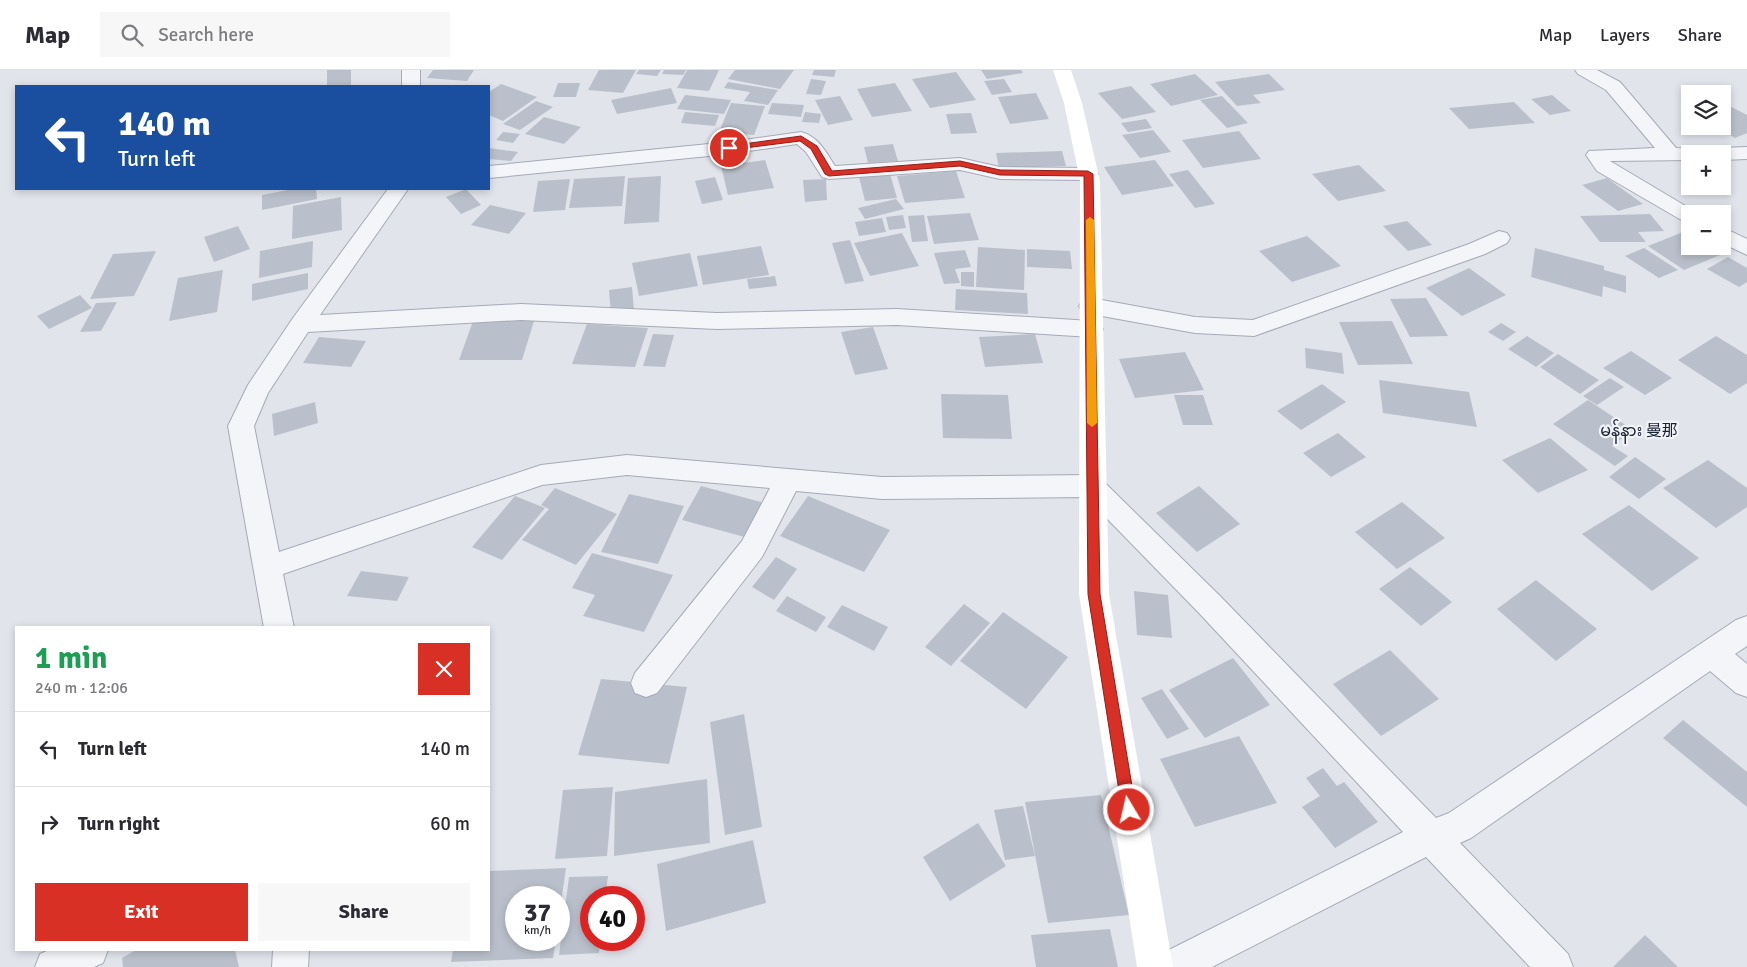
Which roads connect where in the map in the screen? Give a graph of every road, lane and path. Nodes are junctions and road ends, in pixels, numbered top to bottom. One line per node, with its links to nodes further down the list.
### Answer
1 (411, 70): 4 (street)
2 (1062, 70): 9 (street)
3 (1584, 70): 7 (street)
4 (412, 85)
5 (1731, 153): 6 (street)
6 (1747, 153)
7 (1680, 154): 11 (street)
8 (490, 172): 9 (street)
9 (1088, 174): 15 (street)
10 (397, 190): 16 (street)
11 (1681, 211)
12 (1499, 238): 15 (street)
13 (1731, 239): 14 (street)
14 (1747, 248)
15 (1091, 318): 16 (street); 18 (street)
16 (301, 324): 19 (street)
17 (788, 479): 18 (street); 19 (street); 23 (street)
18 (1092, 486): 25 (street); 30 (street)
19 (267, 568): 20 (street)
20 (279, 626)
21 (1747, 629): 22 (street)
22 (1712, 654): 24 (street); 25 (street)
23 (646, 683)
24 (1747, 683)
25 (1429, 837): 31 (street); 32 (street)
26 (88, 951): 28 (street)
27 (291, 951): 29 (street)
28 (53, 967)
29 (290, 967)
30 (1155, 967)
31 (1174, 967)
32 (1555, 967)

